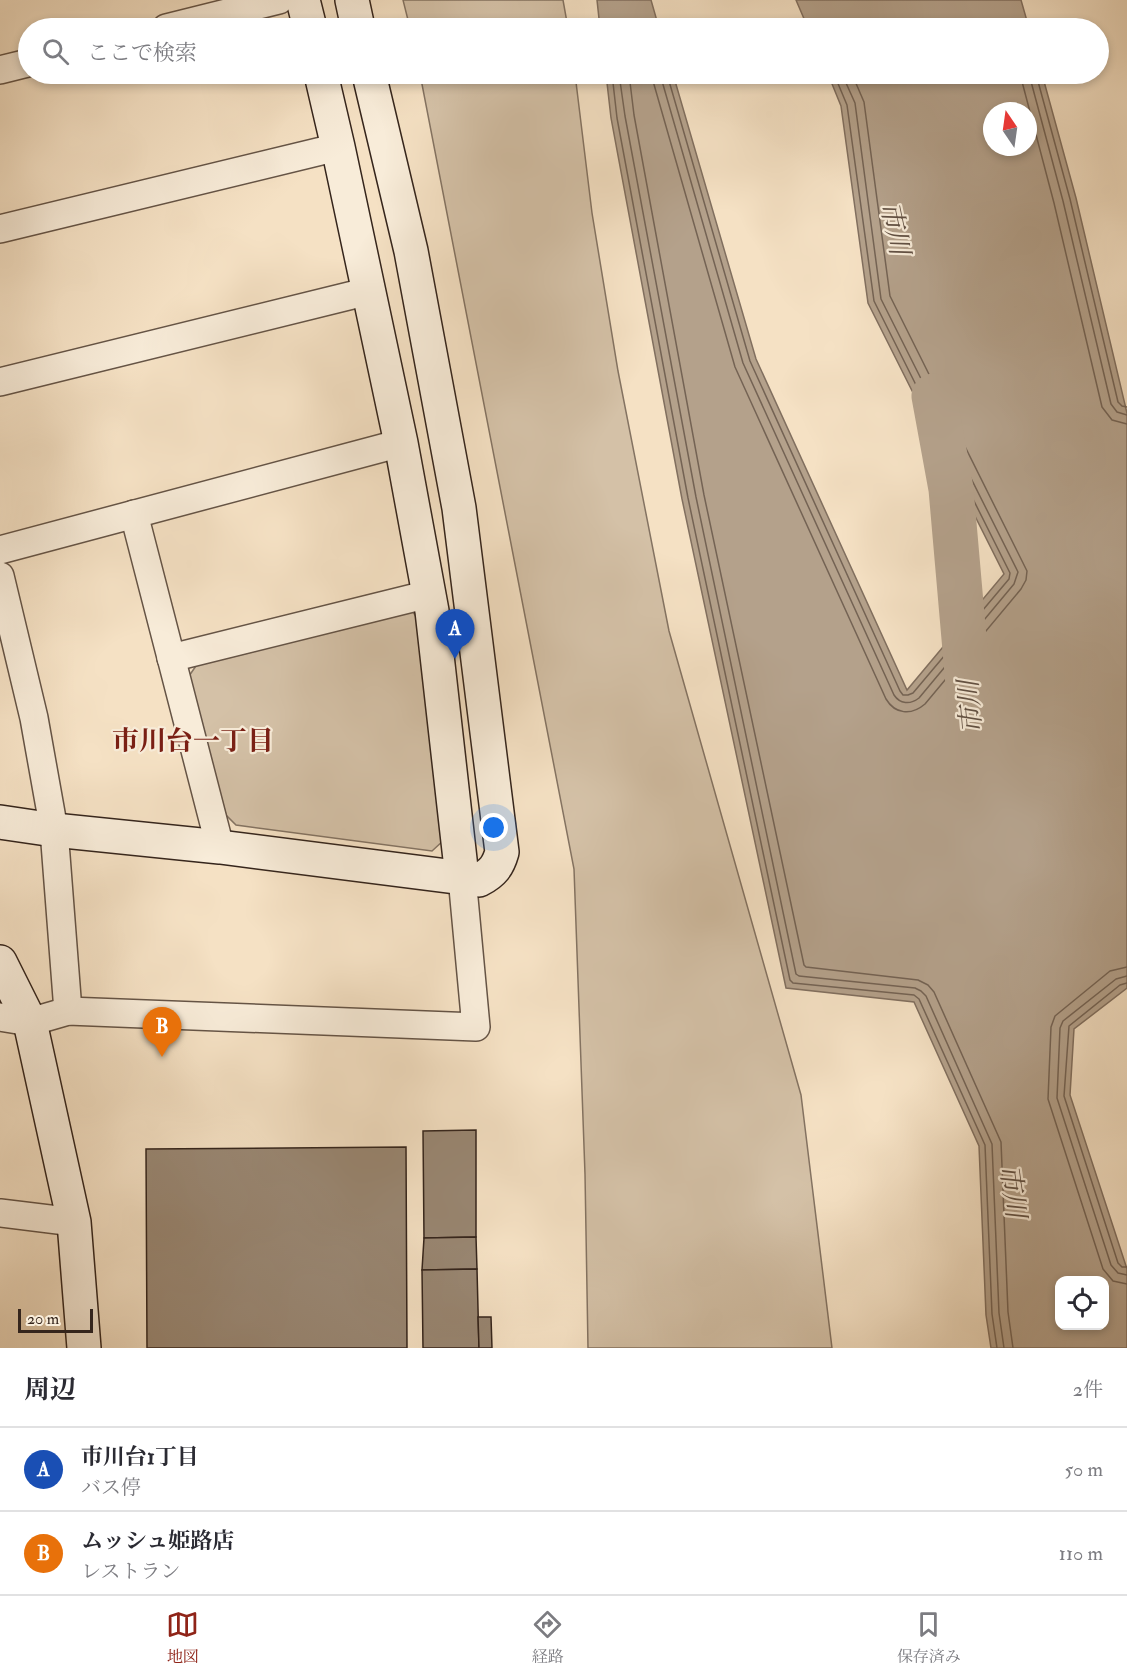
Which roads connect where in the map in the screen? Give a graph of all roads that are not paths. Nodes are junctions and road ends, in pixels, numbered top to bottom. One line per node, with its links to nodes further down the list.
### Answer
1 (279, 0): 4 (street)
2 (303, 0): 5 (street)
3 (352, 0): 6 (street)
4 (206, 18)
5 (308, 18)
6 (356, 18)
7 (18, 66): 8 (street)
8 (0, 70)
9 (323, 84): 11 (street)
10 (371, 84): 24 (street)
11 (339, 147): 12 (street); 13 (street)
12 (0, 229)
13 (369, 291): 14 (street); 15 (street)
14 (0, 382)
15 (401, 443): 16 (street); 19 (street)
16 (135, 514): 17 (street); 20 (street)
17 (0, 550)
18 (0, 576): 22 (street)
19 (429, 594): 20 (street); 24 (street)
20 (171, 658): 23 (street)
21 (0, 822): 22 (street)
22 (54, 830): 23 (street); 26 (street)
23 (220, 847): 24 (street)
24 (462, 877): 26 (street)
25 (0, 962): 27 (street)
26 (68, 1011): 27 (street)
27 (15, 1020): 29 (street)
28 (0, 1213): 29 (street)
29 (74, 1222): 30 (street)
30 (84, 1348)

